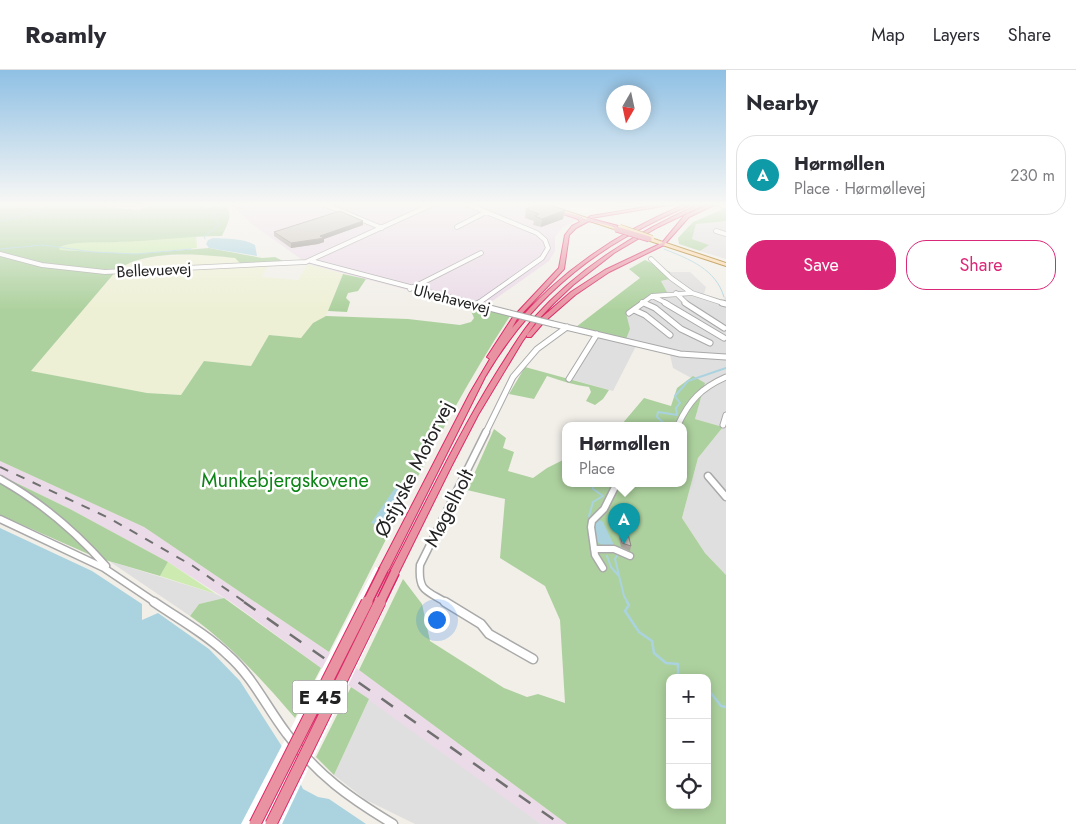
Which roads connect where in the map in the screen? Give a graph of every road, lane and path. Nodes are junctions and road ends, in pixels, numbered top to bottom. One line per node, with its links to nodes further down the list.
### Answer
1 (358, 239): 12 (street)
2 (544, 239): 20 (street)
3 (566, 239): 31 (highway)
4 (617, 239): 31 (highway, Østjyske Motorvej / E 45)
5 (629, 239): 29 (highway, Østjyske Motorvej / E 45)
6 (651, 239): 8 (highway, bridge)
7 (666, 239): 8 (highway)
8 (663, 242): 13 (main road); 29 (highway)
9 (481, 253): 14 (street)
10 (0, 254): 12 (street, Bellevuevej)
11 (651, 259): 16 (street)
12 (311, 261): 14 (street, Ulvehavevej)
13 (726, 263)
14 (410, 289): 20 (street, Ulvehavevej)
15 (676, 293): 16 (street); 17 (street); 24 (street)
16 (692, 293): 19 (street)
17 (652, 296): 18 (street); 27 (street)
18 (642, 302): 21 (street); 28 (street)
19 (726, 304)
20 (476, 305): 23 (street, Ulvehavevej, bridge)
21 (634, 310): 22 (street); 26 (street)
22 (629, 313)
23 (567, 327): 25 (street, Ulvehavevej); 47 (street, Møgelholt)
24 (724, 328)
25 (597, 334): 30 (street, Ulvehavevej); 33 (street)
26 (670, 335)
27 (724, 338)
28 (710, 343)
29 (510, 356): 46 (highway, Østjyske Motorvej / E 45)
30 (726, 357)
31 (481, 377): 46 (highway, Østjyske Motorvej / E 45)
32 (726, 377): 35 (street)
33 (569, 379)
34 (726, 415): 36 (street)
35 (679, 422)
36 (723, 425)
37 (708, 476): 40 (street)
38 (0, 479): 44 (street)
39 (615, 487): 42 (street)
40 (726, 498)
41 (0, 519): 44 (street)
42 (594, 549): 43 (street); 45 (street)
43 (630, 556)
44 (104, 568): 50 (street)
45 (603, 568)
46 (390, 571): 48 (highway, Østjyske Motorvej / E 45, bridge); 49 (highway, Østjyske Motorvej / E 45, bridge)
47 (533, 659)
48 (255, 824)
49 (271, 824)
50 (393, 824)

